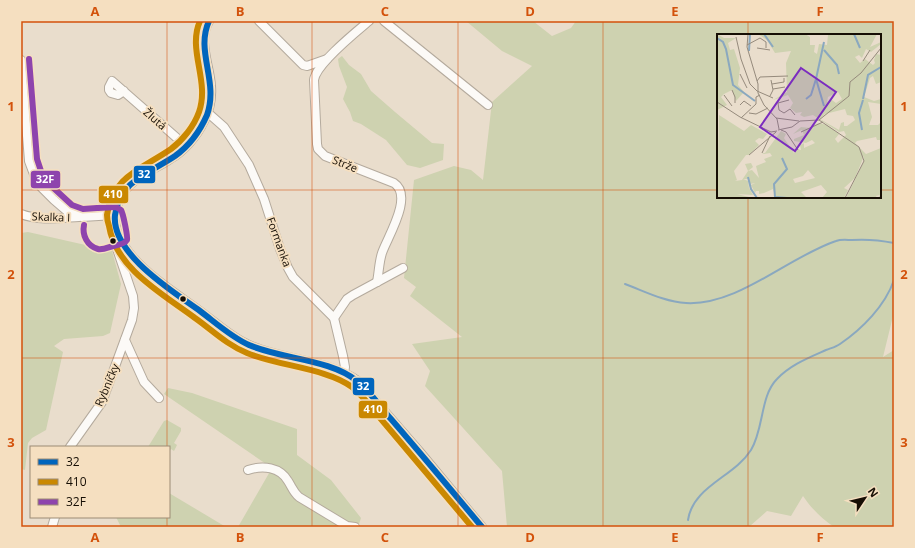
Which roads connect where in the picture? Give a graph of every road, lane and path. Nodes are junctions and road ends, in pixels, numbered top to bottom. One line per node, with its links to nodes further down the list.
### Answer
1 (209, 21): 9 (street)
2 (259, 21): 5 (street)
3 (369, 21): 5 (street, Strže)
4 (384, 21): 8 (street)
5 (327, 59): 16 (street, Strže)
6 (21, 60): 13 (street)
7 (124, 91): 10 (street, Žlutá)
8 (488, 105)
9 (208, 112): 10 (street); 17 (street, Formanka)
10 (186, 146): 12 (street)
11 (21, 214): 13 (street, Skalka I)
12 (115, 214): 13 (street, Skalka I); 14 (street)
13 (82, 217)
14 (120, 236): 18 (street, Rybníčky); 19 (street)
15 (403, 268): 16 (street)
16 (377, 282): 17 (street)
17 (334, 318): 19 (street)
18 (125, 340): 20 (street, Rybníčky); 21 (street, Rybníčky)
19 (344, 373): 24 (street)
20 (159, 398)
21 (71, 446)
22 (248, 470): 23 (street)
23 (355, 527)
24 (482, 527)

